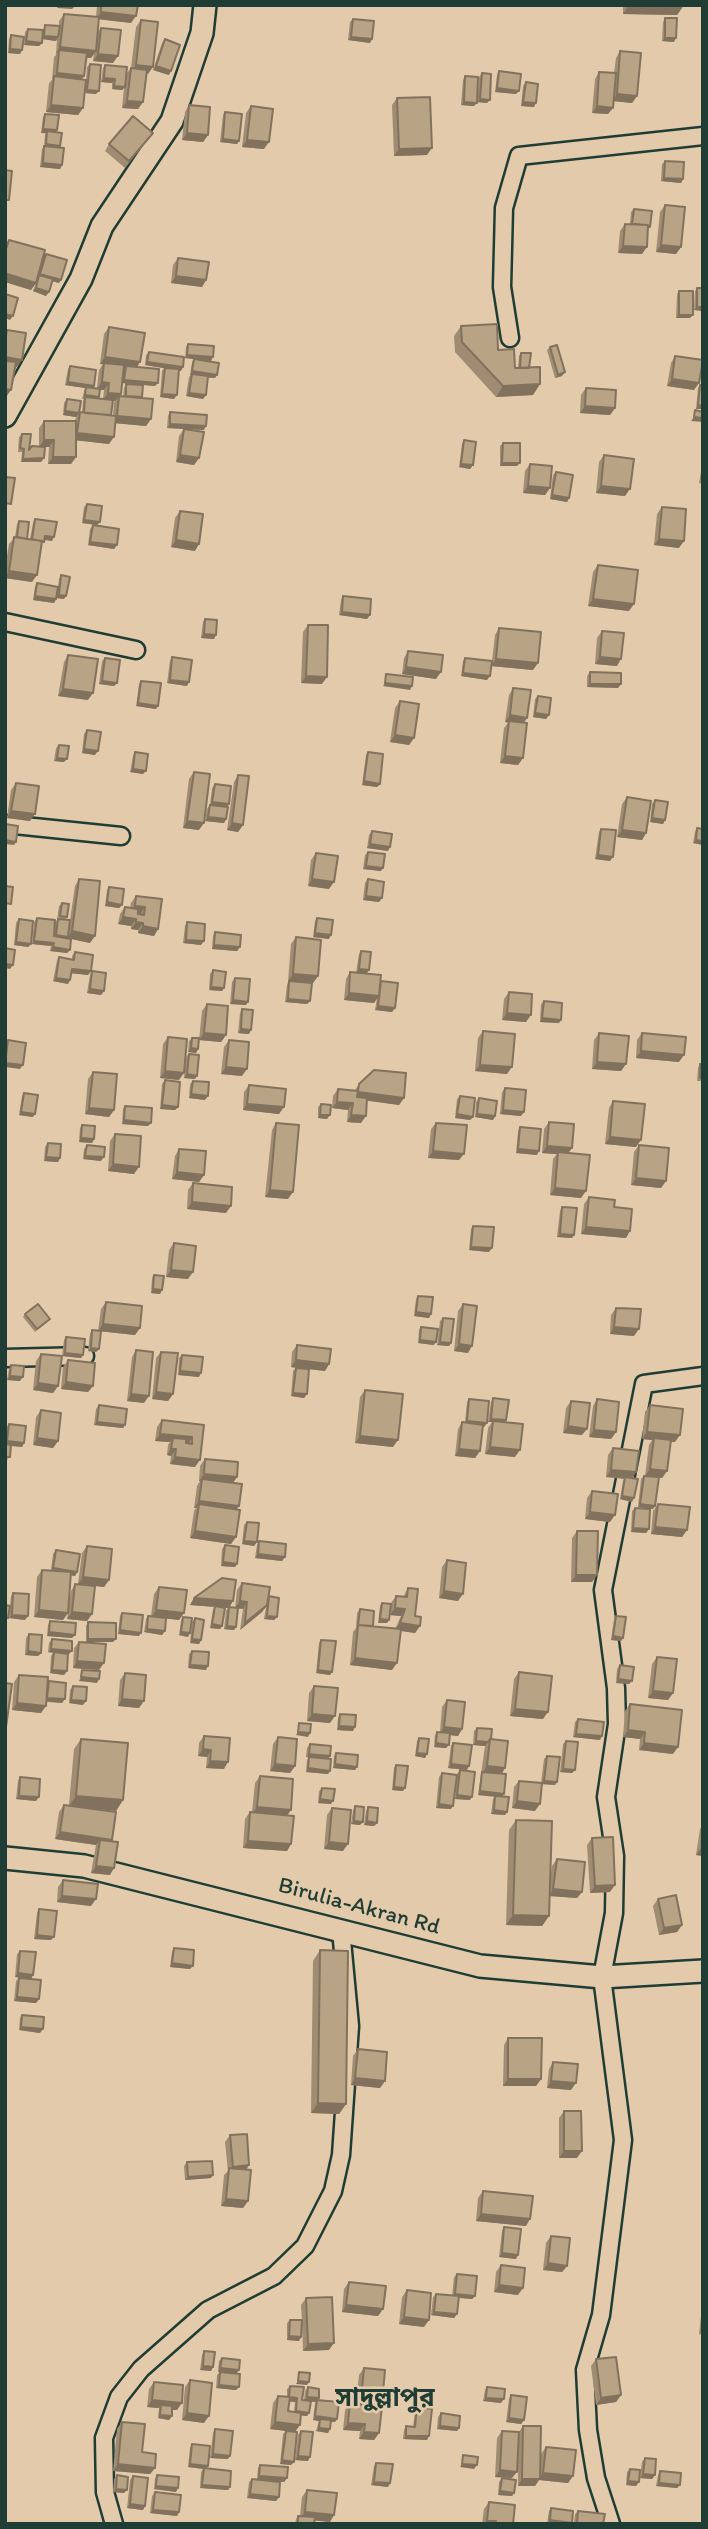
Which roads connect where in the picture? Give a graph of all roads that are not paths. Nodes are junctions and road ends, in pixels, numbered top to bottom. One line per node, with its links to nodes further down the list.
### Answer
1 (205, 5): 4 (street)
2 (703, 136): 3 (street)
3 (510, 338)
4 (5, 416)
5 (5, 622): 6 (street)
6 (136, 650)
7 (5, 824): 8 (street)
8 (121, 836)
9 (85, 1356): 10 (street)
10 (5, 1358)
11 (703, 1376): 15 (street)
12 (5, 1858): 13 (street, Birulia-Akran Rd)
13 (341, 1930): 15 (street, Birulia-Akran Rd); 16 (street)
14 (703, 1972): 15 (street, Birulia-Akran Rd)
15 (602, 1977): 17 (street)
16 (114, 2524)
17 (611, 2524)

